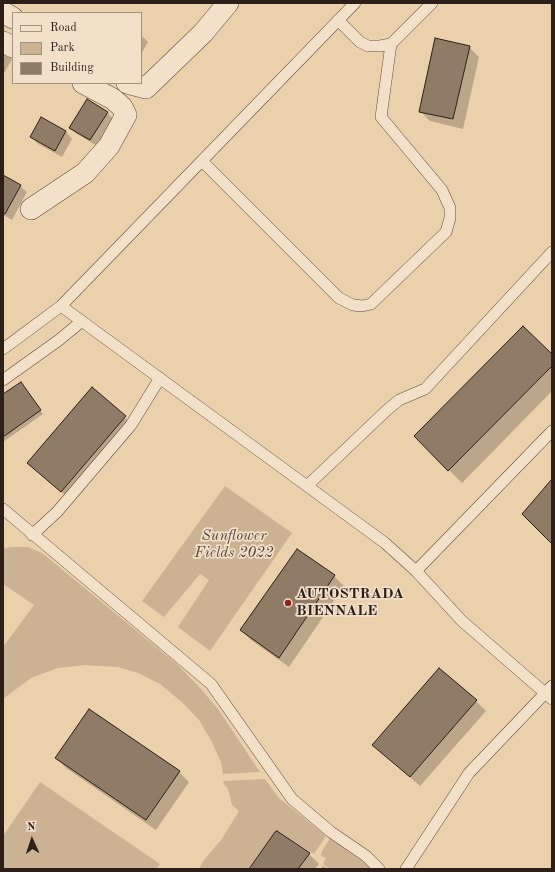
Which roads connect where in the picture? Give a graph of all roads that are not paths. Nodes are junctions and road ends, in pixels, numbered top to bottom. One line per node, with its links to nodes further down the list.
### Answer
1 (228, 3): 11 (street)
2 (355, 3): 6 (lane)
3 (432, 3): 8 (lane)
4 (3, 12): 5 (street)
5 (12, 17)
6 (338, 20): 8 (lane); 12 (lane)
7 (3, 42): 9 (street)
8 (391, 44): 12 (lane)
9 (12, 46)
10 (85, 84): 13 (street)
11 (131, 84)
12 (202, 161): 15 (lane)
13 (31, 209)
14 (552, 252): 21 (lane)
15 (61, 306): 16 (lane); 17 (lane)
16 (82, 321): 18 (lane); 19 (lane)
17 (3, 348)
18 (160, 378): 21 (lane); 23 (lane)
19 (3, 380)
20 (552, 431): 24 (lane)
21 (308, 486): 24 (lane)
22 (4, 512): 23 (lane)
23 (32, 535): 26 (lane)
24 (416, 571): 25 (lane)
25 (550, 693): 27 (lane)
26 (379, 869)
27 (406, 869)

